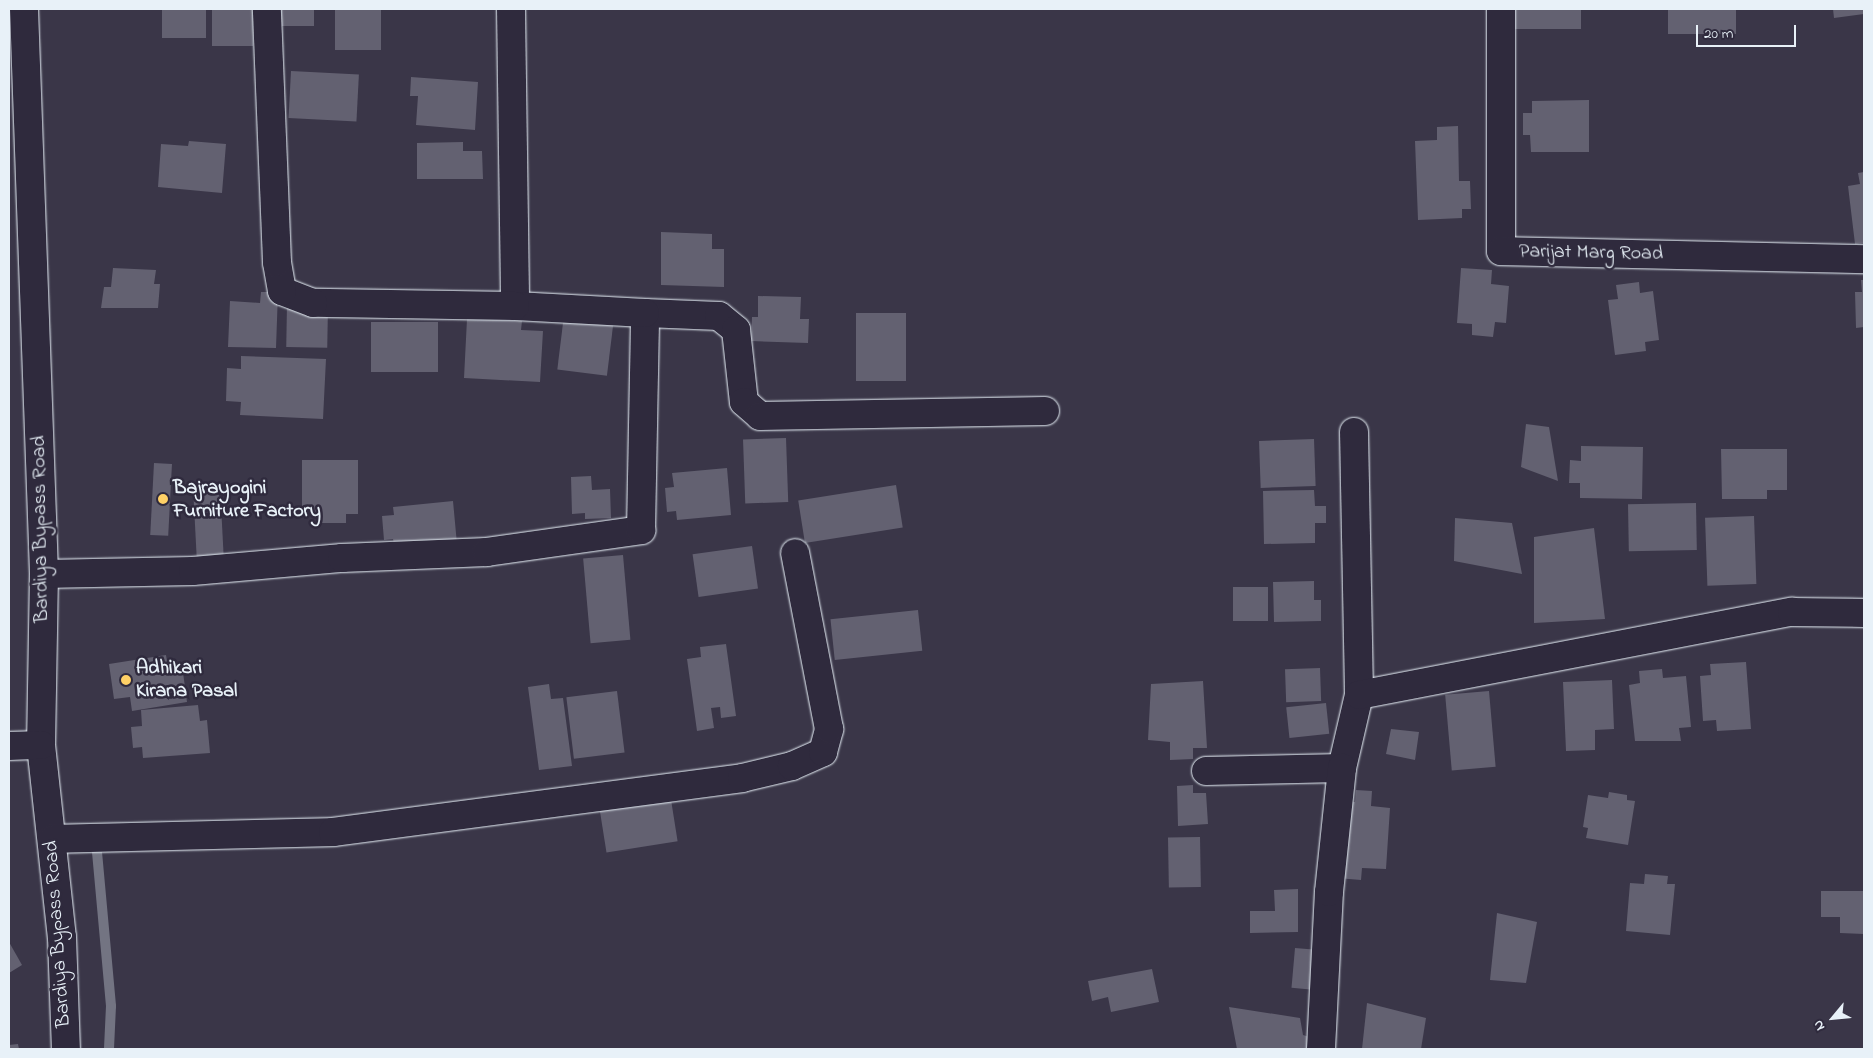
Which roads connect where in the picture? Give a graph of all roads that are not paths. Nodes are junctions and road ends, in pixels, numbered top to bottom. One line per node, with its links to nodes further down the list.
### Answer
1 (24, 9): 11 (street, Bardiya Bypass Road)
2 (267, 9): 6 (street)
3 (511, 9): 6 (street)
4 (1500, 9): 5 (street, Parijat Marg Road)
5 (1864, 259)
6 (515, 306): 7 (street)
7 (646, 314): 8 (street); 11 (street)
8 (1045, 411)
9 (1354, 432): 13 (street)
10 (795, 553): 18 (street)
11 (44, 574): 14 (street, Bardiya Bypass Road)
12 (1864, 613): 13 (street)
13 (1359, 695): 16 (street)
14 (41, 745): 15 (street); 18 (street, Bardiya Bypass Road)
15 (9, 746)
16 (1342, 768): 17 (street); 20 (street)
17 (1206, 771)
18 (53, 839): 19 (street, Bardiya Bypass Road)
19 (66, 1049)
20 (1322, 1049)

